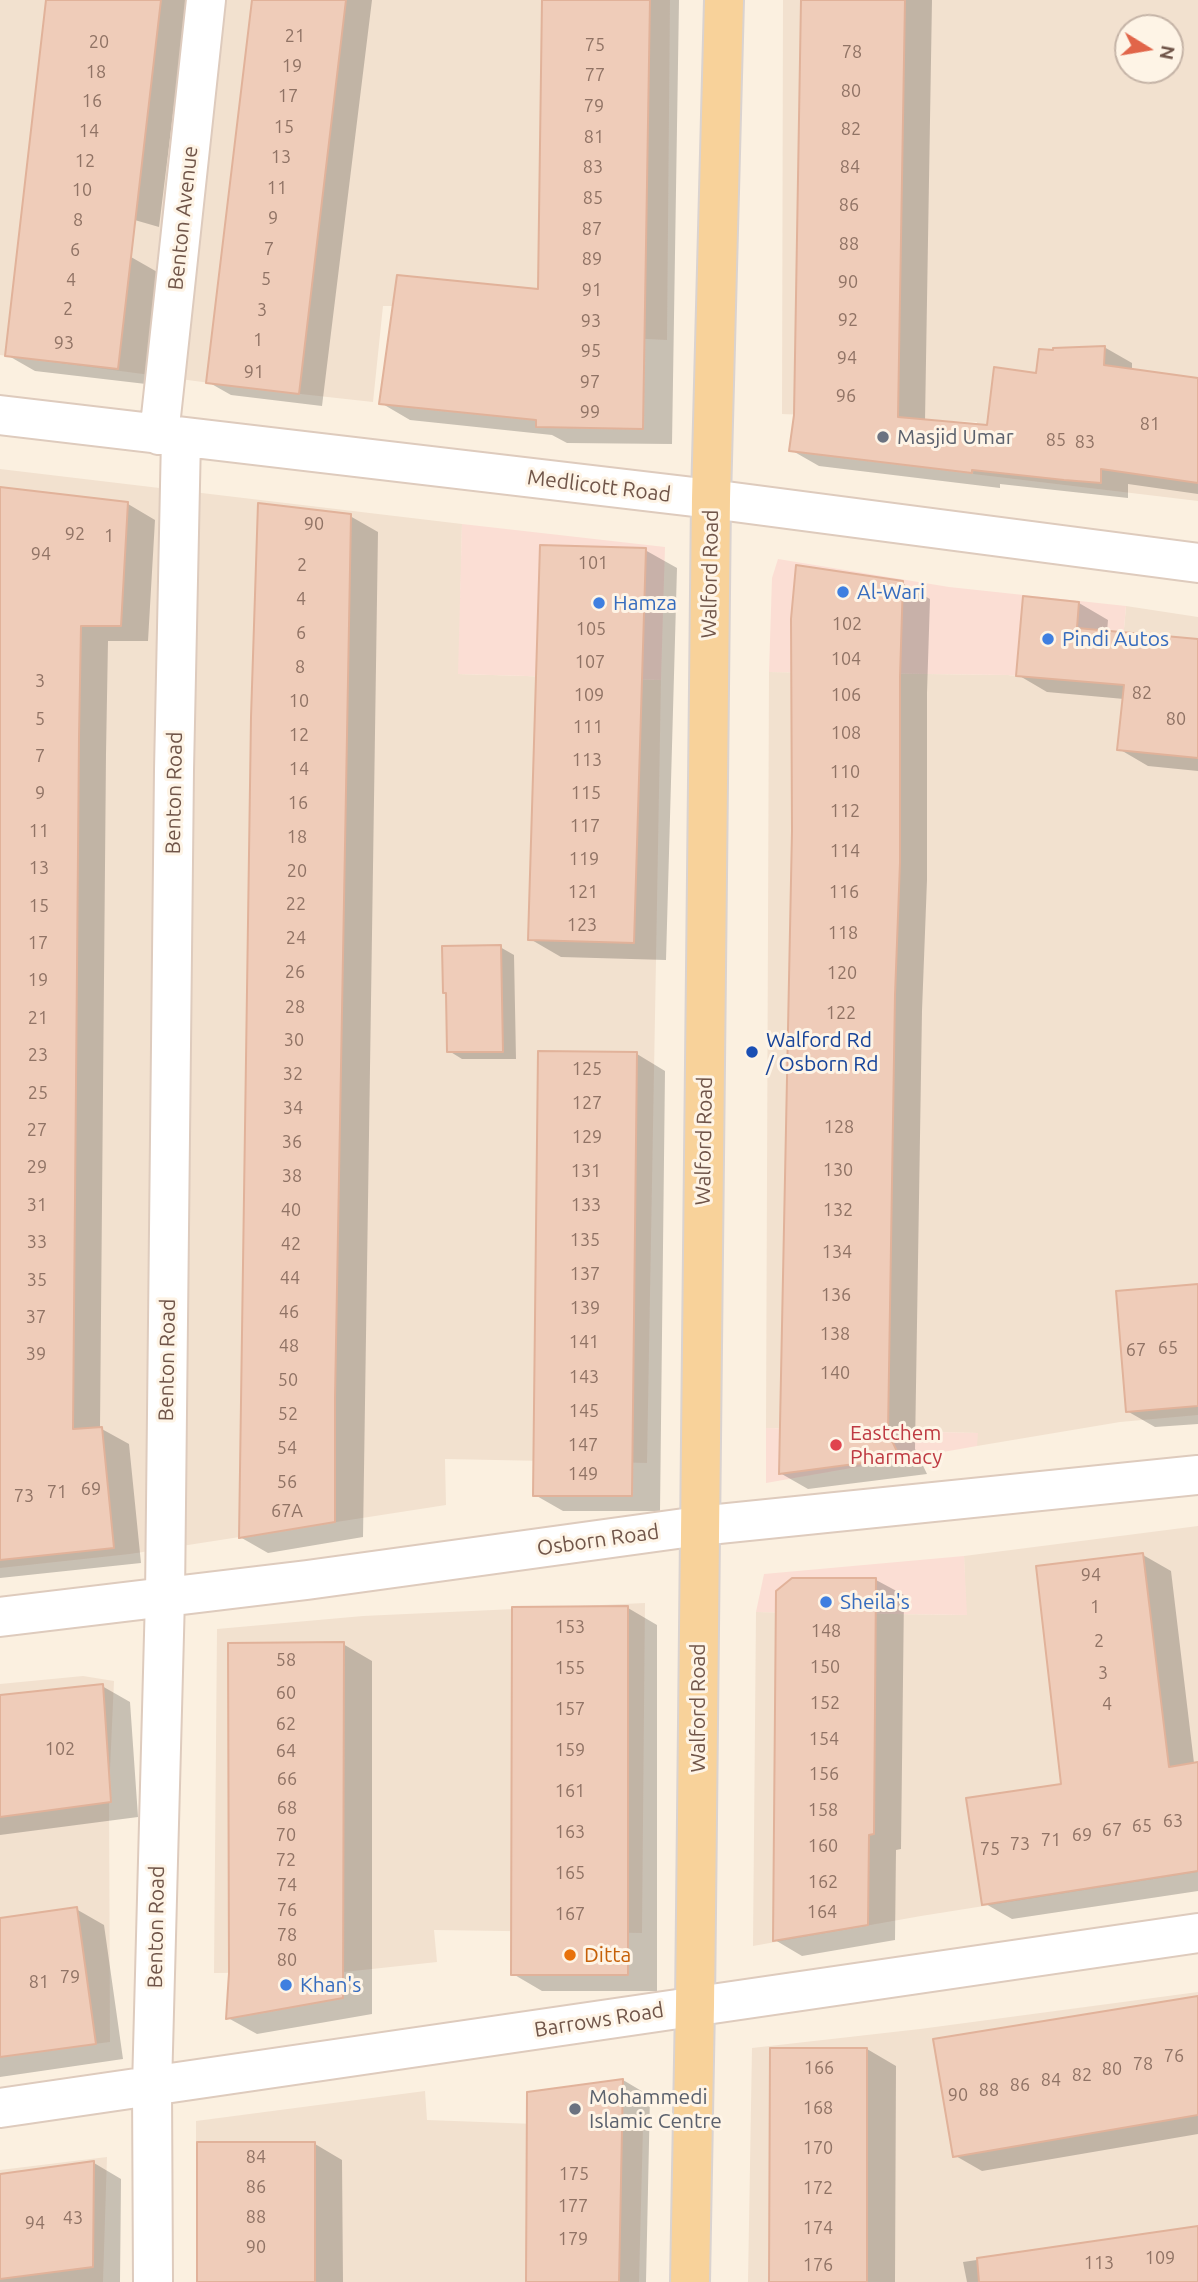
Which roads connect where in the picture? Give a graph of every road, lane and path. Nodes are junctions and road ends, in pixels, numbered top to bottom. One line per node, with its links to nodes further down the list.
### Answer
1 (206, 0): 4 (street, Benton Avenue)
2 (724, 0): 5 (main road, Walford Road)
3 (0, 415): 4 (street, Medlicott Road)
4 (170, 437): 5 (street, Medlicott Road); 9 (street, Benton Road)
5 (711, 499): 6 (street, Medlicott Road); 8 (main road, Walford Road)
6 (1198, 563)
7 (1198, 1475): 8 (street, Osborn Road)
8 (699, 1526): 9 (street, Osborn Road); 12 (main road, Walford Road)
9 (164, 1597): 10 (street, Osborn Road); 13 (street, Benton Road)
10 (0, 1617)
11 (1198, 1933): 12 (street, Barrows Road)
12 (695, 2005): 13 (street, Barrows Road); 16 (main road, Walford Road)
13 (152, 2087): 14 (street, Barrows Road); 15 (street, Benton Road)
14 (0, 2108)
15 (153, 2282)
16 (690, 2282)

